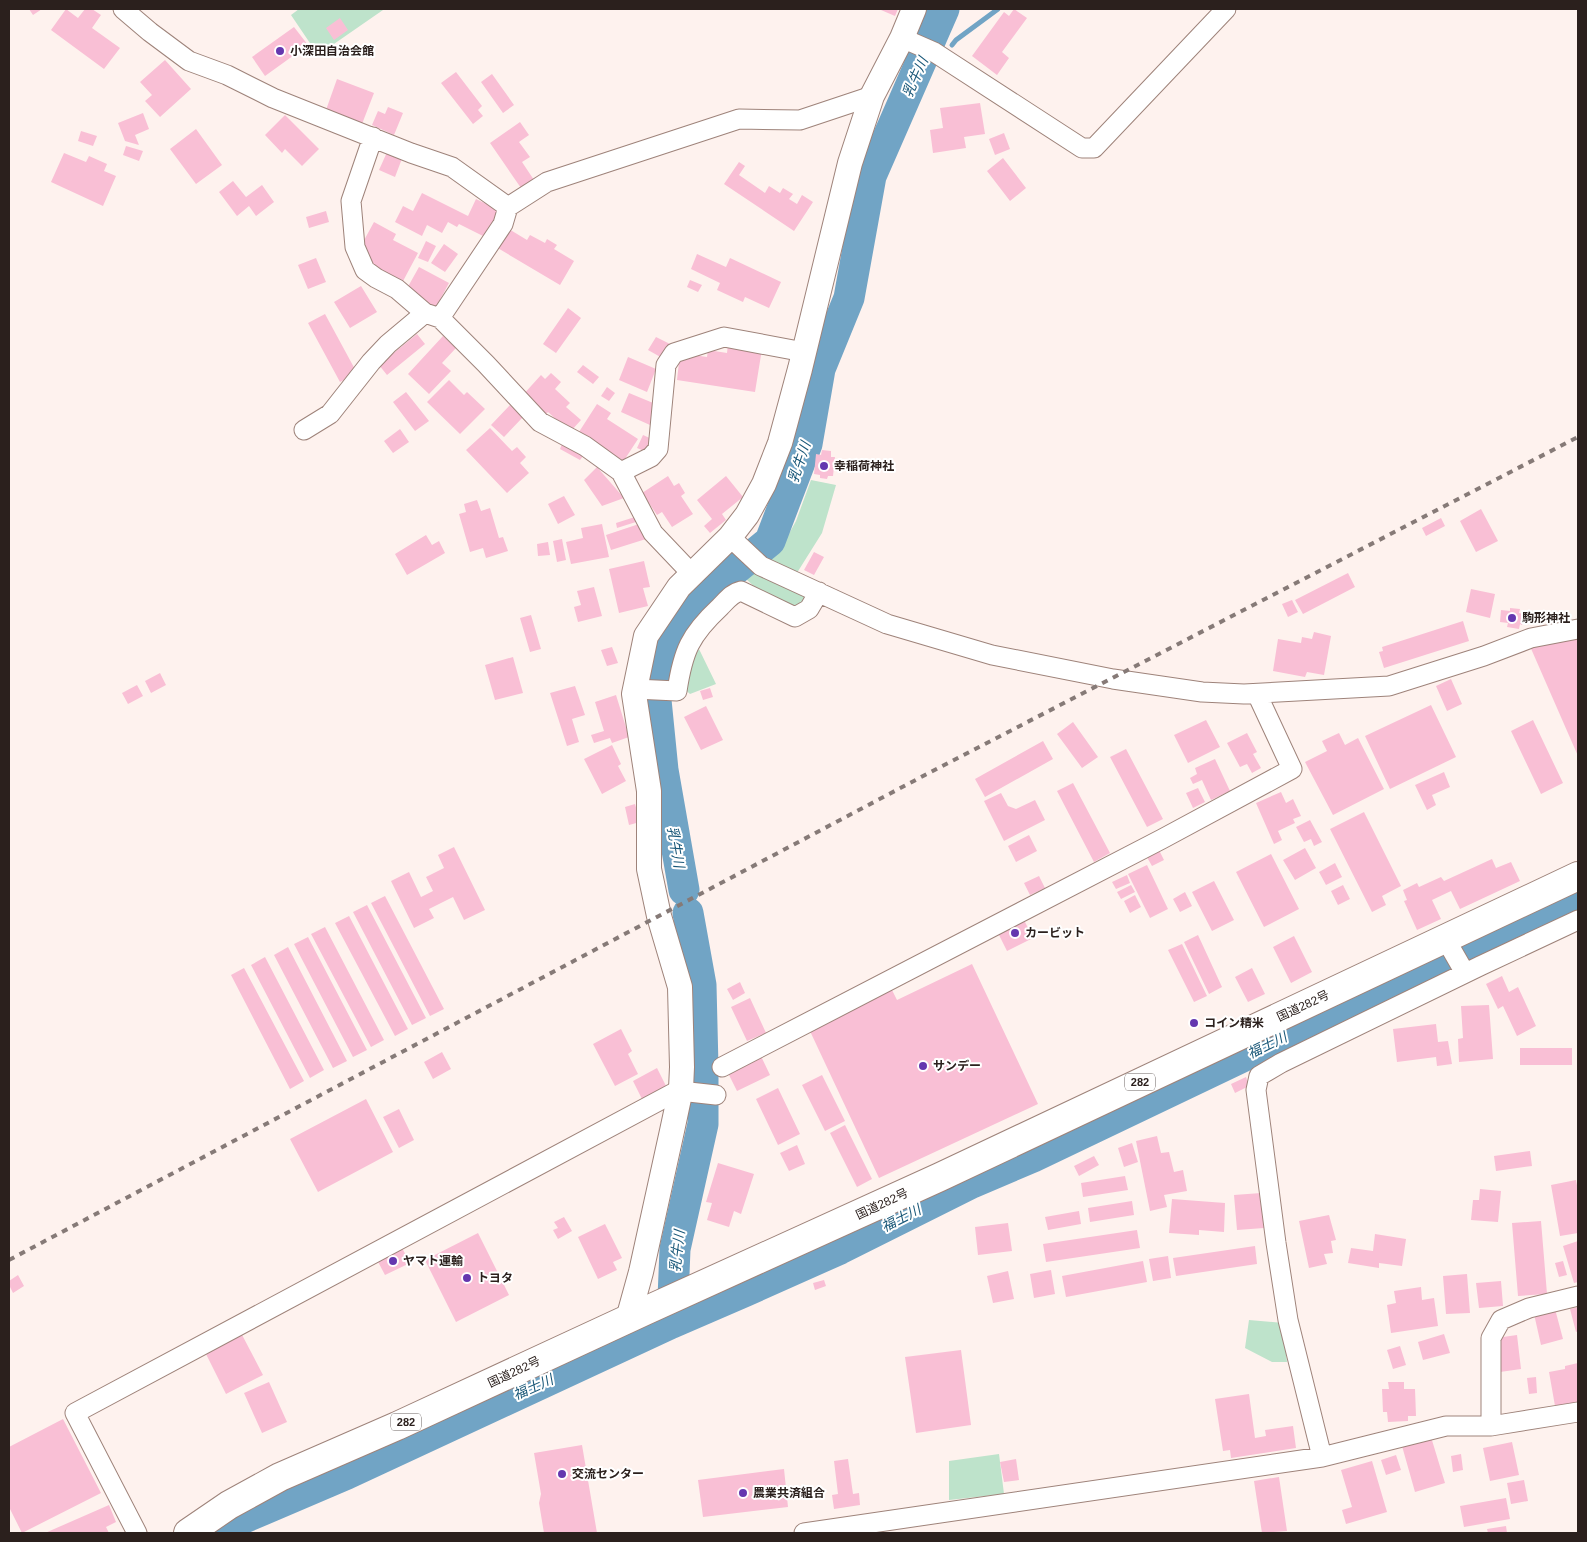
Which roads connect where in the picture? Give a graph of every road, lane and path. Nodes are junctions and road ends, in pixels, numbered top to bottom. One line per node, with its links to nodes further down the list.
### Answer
1 (123, 9): 6 (street)
2 (914, 9): 4 (street)
3 (1226, 9): 4 (street)
4 (902, 38): 5 (street)
5 (872, 96): 7 (street); 9 (street)
6 (373, 137): 7 (street); 8 (street)
7 (508, 207): 8 (street)
8 (433, 316): 10 (street); 11 (street)
9 (804, 352): 11 (street); 12 (street)
10 (304, 430)
11 (621, 472): 13 (street)
12 (730, 537): 13 (street); 14 (street)
13 (692, 574): 16 (street)
14 (819, 592): 16 (street); 17 (street)
15 (1578, 629): 17 (street)
16 (636, 689): 23 (street)
17 (1257, 694): 22 (street)
18 (1578, 876): 20 (highway, 国道282号 / 282)
19 (1578, 920): 21 (street)
20 (1446, 941): 21 (street); 26 (highway, 国道282号 / 282)
21 (1464, 973): 29 (street)
22 (722, 1067)
23 (685, 1091): 24 (street); 26 (street); 30 (street)
24 (716, 1095)
25 (1578, 1296): 28 (street)
26 (637, 1315): 31 (highway, 国道282号 / 282)
27 (1578, 1412): 28 (street)
28 (1492, 1426): 29 (street)
29 (1322, 1457): 32 (street)
30 (137, 1533)
31 (188, 1533)
32 (804, 1533)

